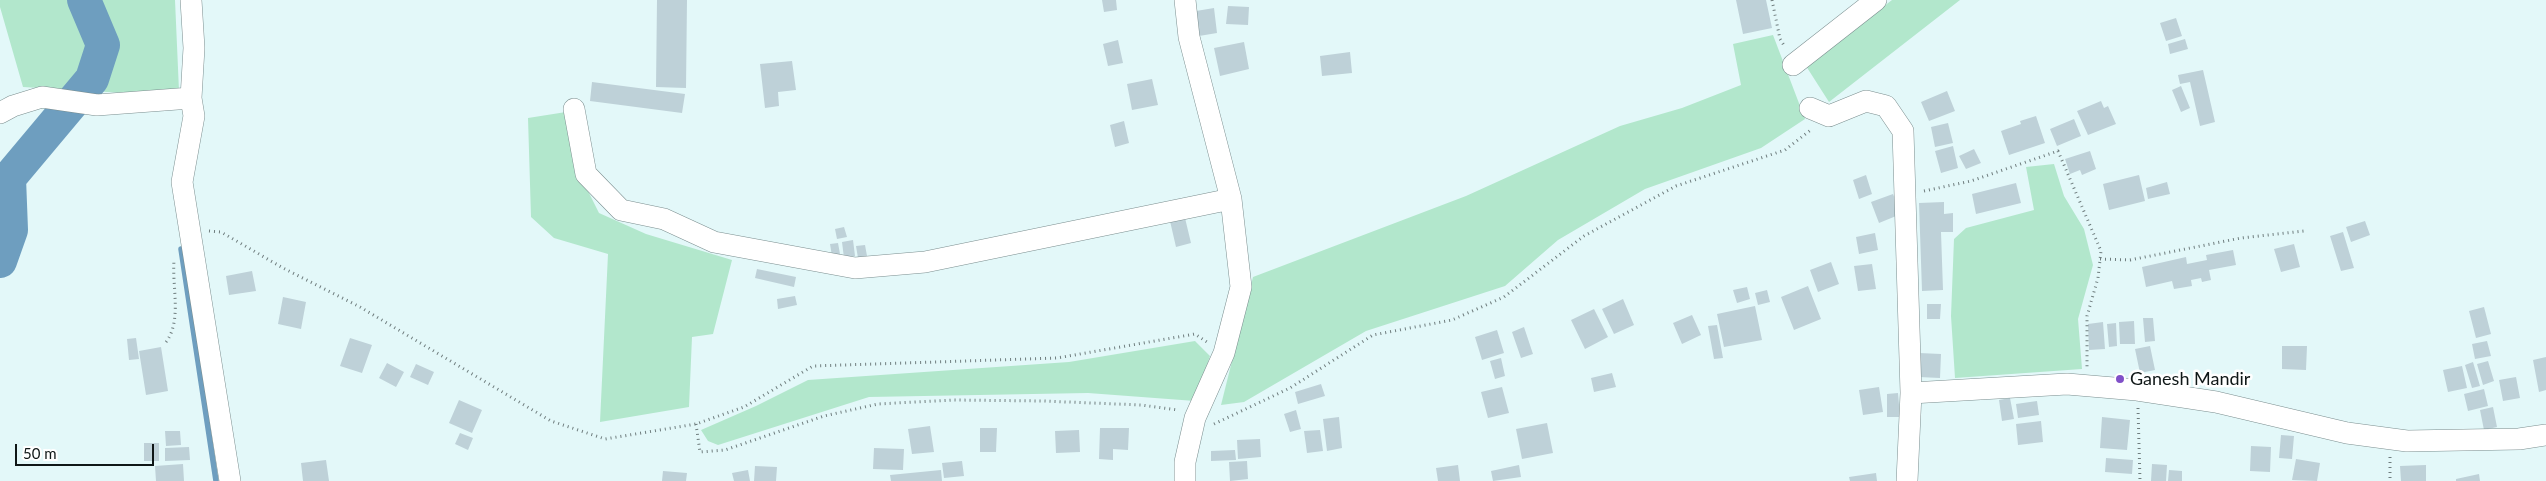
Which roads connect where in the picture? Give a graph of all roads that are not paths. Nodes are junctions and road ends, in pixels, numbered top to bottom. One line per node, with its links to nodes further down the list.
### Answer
1 (191, 0): 5 (street)
2 (1185, 0): 9 (street)
3 (1876, 0): 4 (street)
4 (1793, 64)
5 (191, 98): 8 (street); 12 (street)
6 (1810, 108): 10 (street)
7 (574, 109): 9 (street)
8 (0, 113)
9 (1231, 199): 13 (street)
10 (1911, 393): 11 (street); 14 (street)
11 (2546, 435)
12 (230, 481)
13 (1185, 481)
14 (1907, 481)

